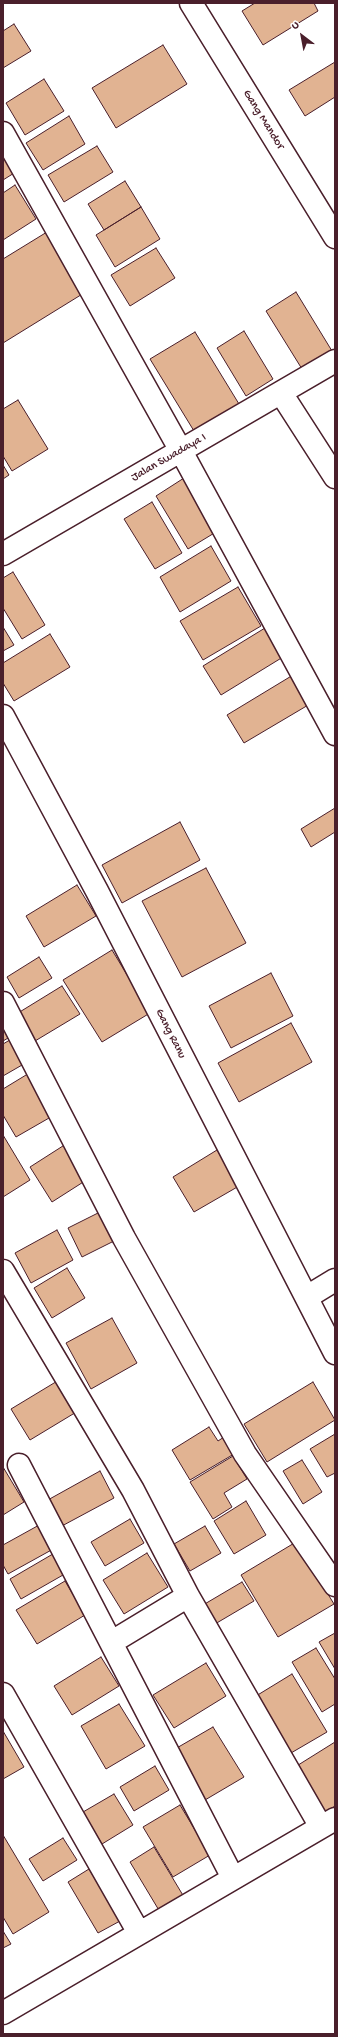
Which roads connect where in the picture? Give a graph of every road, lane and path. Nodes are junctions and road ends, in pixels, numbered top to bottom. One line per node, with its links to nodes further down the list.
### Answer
1 (191, 3): 3 (street, Gang Mandor)
2 (3, 133): 6 (street)
3 (335, 237)
4 (335, 361): 5 (street, Jalan Swadaya I)
5 (282, 393): 6 (street, Jalan Swadaya I); 7 (street)
6 (182, 451): 8 (street, Jalan Swadaya I); 10 (street)
7 (335, 477)
8 (3, 554)
9 (3, 716): 14 (street, Gang Ranu)
10 (335, 734)
11 (3, 1003): 17 (street)
12 (3, 1271): 18 (street)
13 (335, 1280): 14 (street)
14 (307, 1297): 15 (street, Gang Ranu)
15 (335, 1353)
16 (19, 1465): 19 (street)
17 (335, 1585)
18 (188, 1596): 19 (street); 21 (street)
19 (112, 1642): 22 (street)
20 (3, 1694): 23 (street)
21 (328, 1823): 22 (street)
22 (233, 1878): 23 (street)
23 (139, 1933): 24 (street)
24 (3, 2012)

